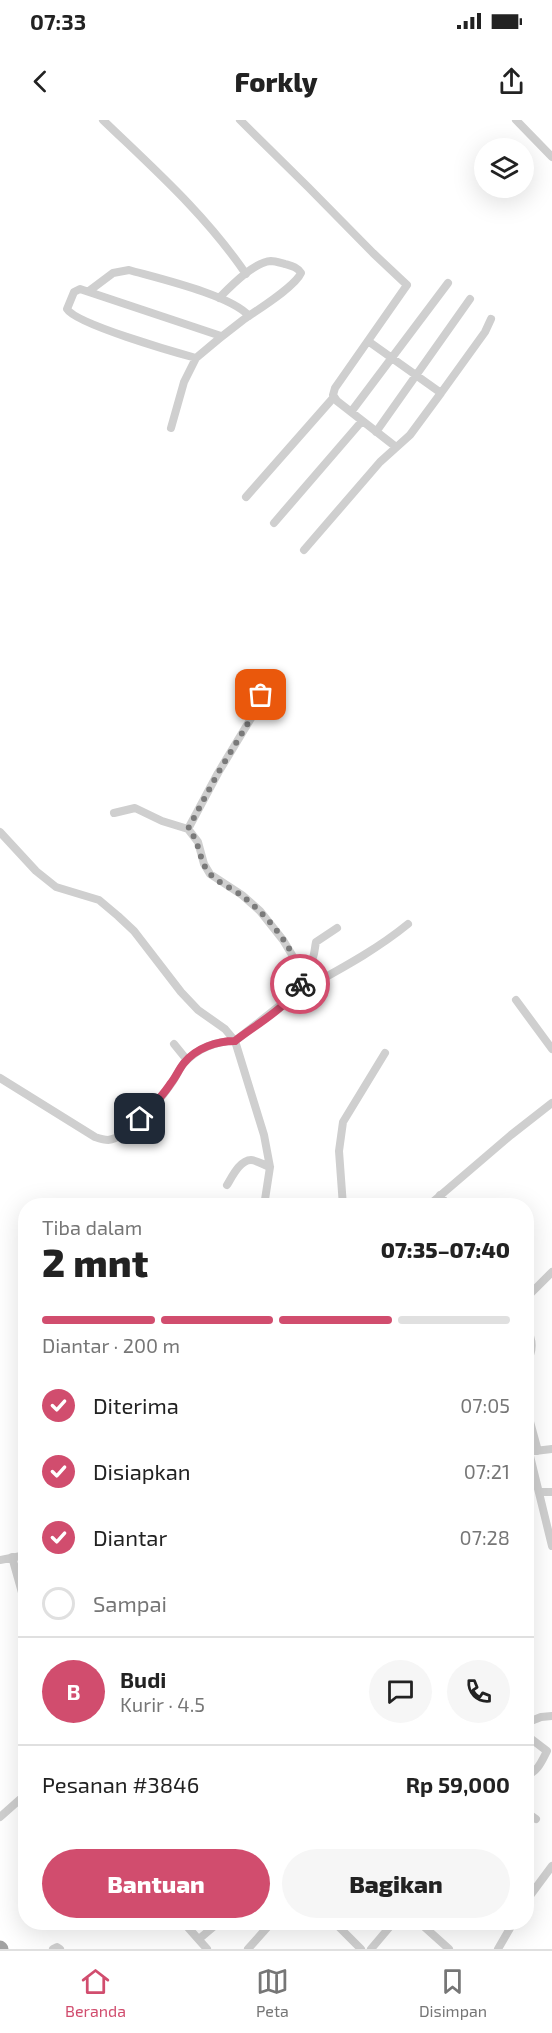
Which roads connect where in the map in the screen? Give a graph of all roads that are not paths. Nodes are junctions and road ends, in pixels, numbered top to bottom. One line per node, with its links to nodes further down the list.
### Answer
1 (103, 120): 5 (street)
2 (240, 120): 13 (street)
3 (516, 120): 4 (street)
4 (552, 157)
5 (246, 274): 8 (street); 10 (street)
6 (448, 283): 15 (street)
7 (89, 291): 8 (street); 12 (street); 14 (street)
8 (219, 298): 10 (street)
9 (470, 299): 16 (street)
10 (249, 315): 12 (street)
11 (491, 320): 17 (street)
12 (221, 336): 14 (street)
13 (368, 341): 15 (street); 18 (street)
14 (196, 358): 21 (street)
15 (392, 358): 16 (street); 19 (street)
16 (415, 375): 17 (street); 22 (street)
17 (441, 393): 23 (street)
18 (334, 398): 19 (street); 24 (street)
19 (351, 412): 20 (street)
20 (362, 421): 22 (street); 25 (street)
21 (171, 428)
22 (376, 432): 23 (street)
23 (396, 447): 26 (street)
24 (246, 497)
25 (274, 523)
26 (304, 550)
27 (270, 676): 29 (street)
28 (114, 813): 29 (street)
29 (188, 829): 33 (street)
30 (0, 832): 36 (street)
31 (408, 924): 34 (street)
32 (337, 928): 33 (street)
33 (300, 968): 34 (street)
34 (298, 989): 36 (street)
35 (516, 1000): 38 (street)
36 (235, 1041): 40 (street); 43 (street)
37 (174, 1044): 40 (street)
38 (552, 1049)
39 (386, 1053): 47 (street)
40 (187, 1060): 41 (street)
41 (0, 1078)
42 (552, 1104): 45 (street)
43 (270, 1167): 44 (street); 46 (street)
44 (227, 1185)
45 (440, 1195): 48 (street); 49 (street)
46 (265, 1198)
47 (342, 1198)
48 (437, 1198)
49 (442, 1198)
50 (552, 1272): 51 (street)
51 (534, 1290)
52 (552, 1449): 53 (street)
53 (534, 1452)
54 (534, 1465): 55 (street)
55 (540, 1492): 56 (street); 57 (street)
56 (552, 1492)
57 (552, 1546)
58 (18, 1556): 59 (street)
59 (12, 1557): 60 (street); 61 (street)
60 (0, 1560)
61 (18, 1578)
62 (552, 1716): 63 (street)
63 (534, 1720)
64 (534, 1741): 65 (street)
65 (534, 1771)
66 (18, 1801): 67 (street)
67 (0, 1816)
68 (552, 1866): 69 (street)
69 (534, 1890)
70 (191, 1930): 77 (street)
71 (210, 1930): 77 (street)
72 (265, 1930): 81 (street)
73 (344, 1930): 82 (street)
74 (387, 1930): 83 (street)
75 (428, 1930): 84 (street)
76 (509, 1930): 85 (street)
77 (199, 1939): 80 (street)
78 (53, 1949): 79 (street)
79 (60, 1949)
80 (207, 1949)
81 (248, 1949)
82 (361, 1949)
83 (371, 1949)
84 (449, 1949)
85 (498, 1949)

